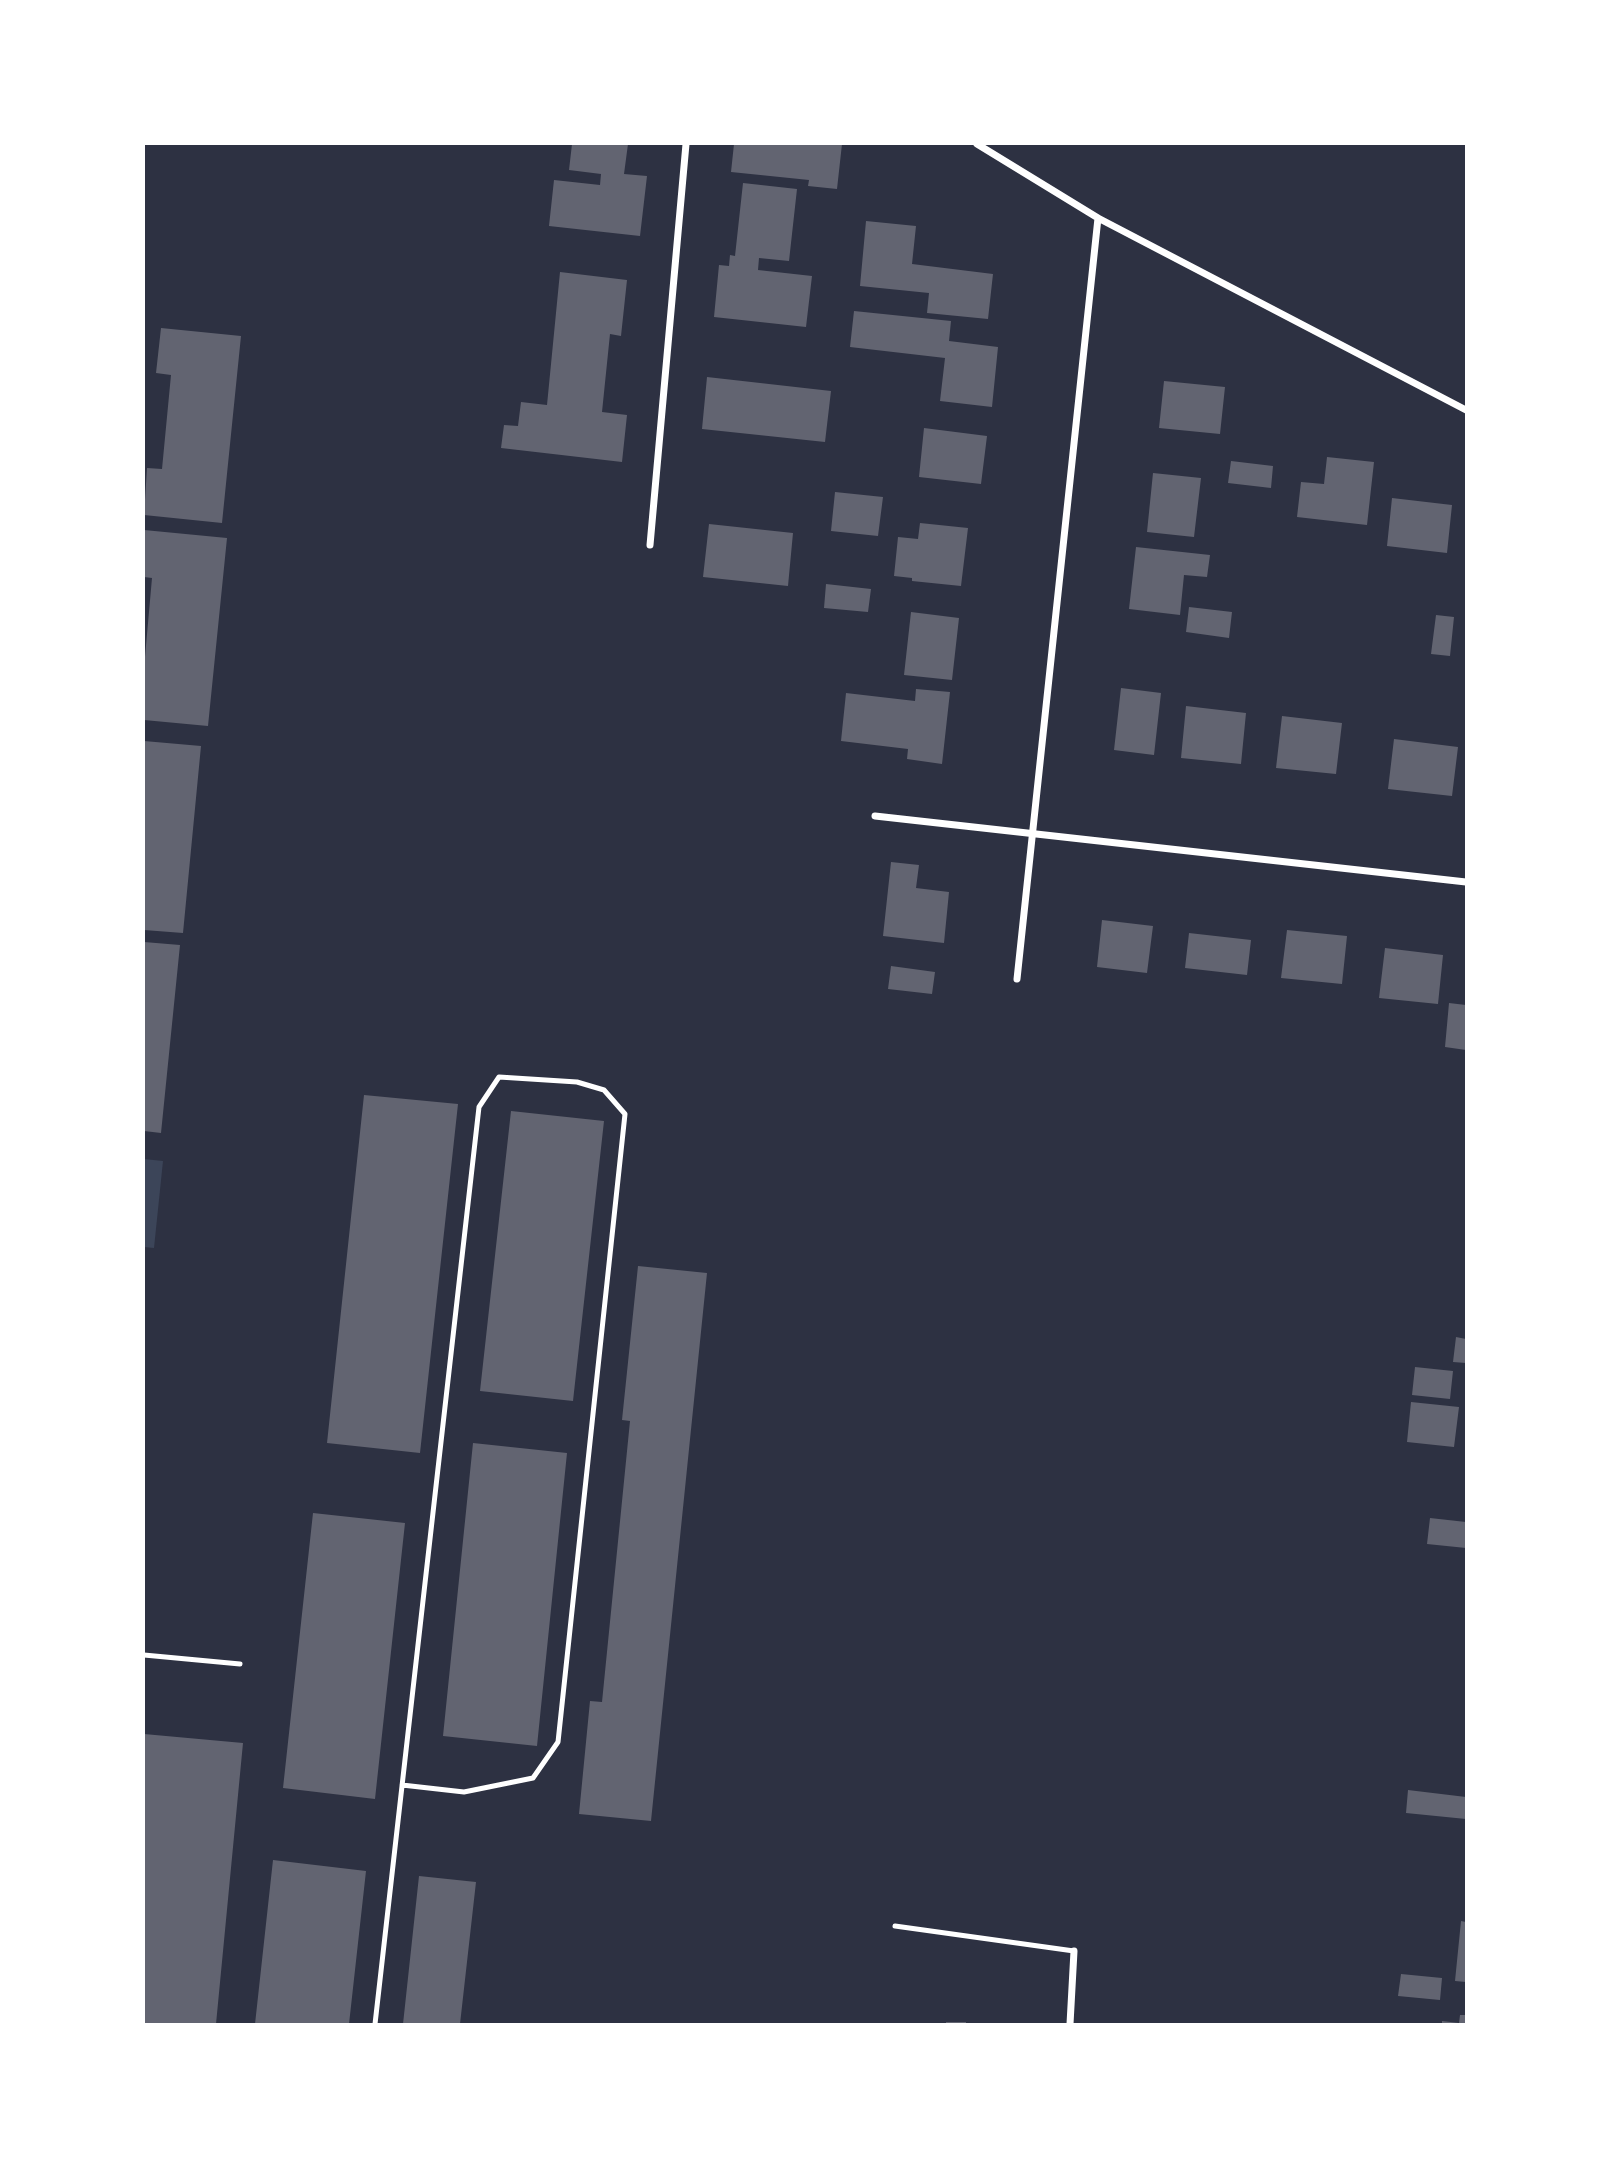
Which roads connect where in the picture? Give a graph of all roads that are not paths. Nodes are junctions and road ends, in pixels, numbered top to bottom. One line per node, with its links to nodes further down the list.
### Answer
1 (687, 144): 5 (street)
2 (977, 144): 3 (street)
3 (1098, 218): 4 (street); 7 (street)
4 (1466, 410)
5 (650, 545)
6 (875, 816): 7 (street)
7 (1034, 834): 8 (street); 9 (street)
8 (1466, 882)
9 (1017, 979)
10 (144, 1655): 11 (lane)
11 (240, 1664)
12 (402, 1785): 12 (lane); 15 (lane)
13 (895, 1926): 14 (lane)
14 (1074, 1951): 16 (street)
15 (375, 2025)
16 (1070, 2025)

